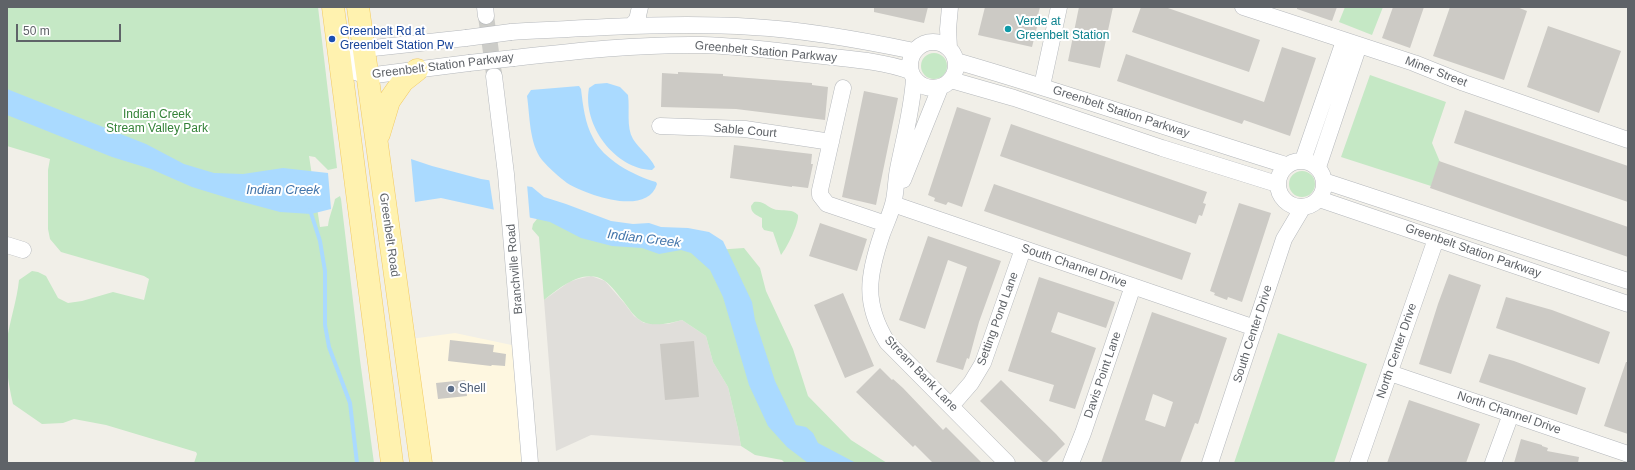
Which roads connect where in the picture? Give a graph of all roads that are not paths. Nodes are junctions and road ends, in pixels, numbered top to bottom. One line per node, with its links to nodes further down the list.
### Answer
1 (333, 7): 14 (main road)
2 (358, 7): 11 (main road, Greenbelt Road)
3 (640, 7): 7 (street)
4 (1059, 7): 20 (street)
5 (1243, 7): 8 (street, Miner Street)
6 (950, 8): 9 (street); 13 (street)
7 (631, 26): 11 (street, Greenbelt Station Parkway, bridge); 12 (street, Greenbelt Station Parkway)
8 (1344, 41): 10 (street, Miner Street); 26 (street)
9 (931, 42): 12 (street); 13 (street)
10 (1359, 45): 23 (street, Miner Street); 28 (street)
11 (364, 49): 14 (street); 17 (main road, Greenbelt Road)
12 (914, 51): 16 (street)
13 (952, 55): 19 (street); 20 (street, Greenbelt Station Parkway)
14 (341, 66): 17 (street, Greenbelt Station Parkway); 46 (main road)
15 (417, 70): 16 (street, Greenbelt Station Parkway, bridge); 17 (street, Greenbelt Station Parkway); 25 (main road)
16 (912, 75): 19 (street); 31 (street, Stream Bank Lane)
17 (367, 76): 25 (main road, Greenbelt Road)
18 (494, 76): 48 (street, Branchville Road)
19 (946, 84): 29 (street, Greenbelt Station Parkway); 31 (street, Stream Bank Lane)
20 (1042, 86): 27 (street, Greenbelt Station Parkway)
21 (843, 88): 24 (street)
22 (660, 126): 24 (street, Sable Court)
23 (1628, 140)
24 (831, 142): 33 (street)
25 (377, 143): 47 (main road, Greenbelt Road)
26 (1303, 160): 27 (street); 28 (street)
27 (1286, 165): 29 (street)
28 (1321, 174): 30 (street); 38 (street, Greenbelt Station Parkway)
29 (1277, 184): 32 (street)
30 (1319, 199): 32 (street); 34 (street, Greenbelt Station Parkway)
31 (894, 202): 33 (street, Stream Bank Lane); 36 (street, South Channel Drive)
32 (1303, 207): 41 (street, South Center Drive)
33 (886, 224): 43 (street, Stream Bank Lane)
34 (1436, 239): 40 (street, Greenbelt Station Parkway); 42 (street, North Center Drive)
35 (7, 245): 37 (street)
36 (1023, 248): 39 (street, South Channel Drive); 43 (street, Setting Pond Lane)
37 (23, 250)
38 (1628, 281)
39 (1133, 286): 41 (street, South Channel Drive); 50 (street, Davis Point Lane)
40 (1628, 304)
41 (1255, 328): 51 (street, South Center Drive)
42 (1390, 373): 44 (street, North Channel Drive); 52 (street, North Center Drive)
43 (951, 406): 49 (street, Stream Bank Lane)
44 (1511, 414): 45 (street, North Channel Drive); 53 (street)
45 (1628, 454)
46 (392, 463)
47 (420, 463)
48 (530, 463)
49 (1007, 463)
50 (1071, 463)
51 (1210, 463)
52 (1358, 463)
53 (1493, 463)

